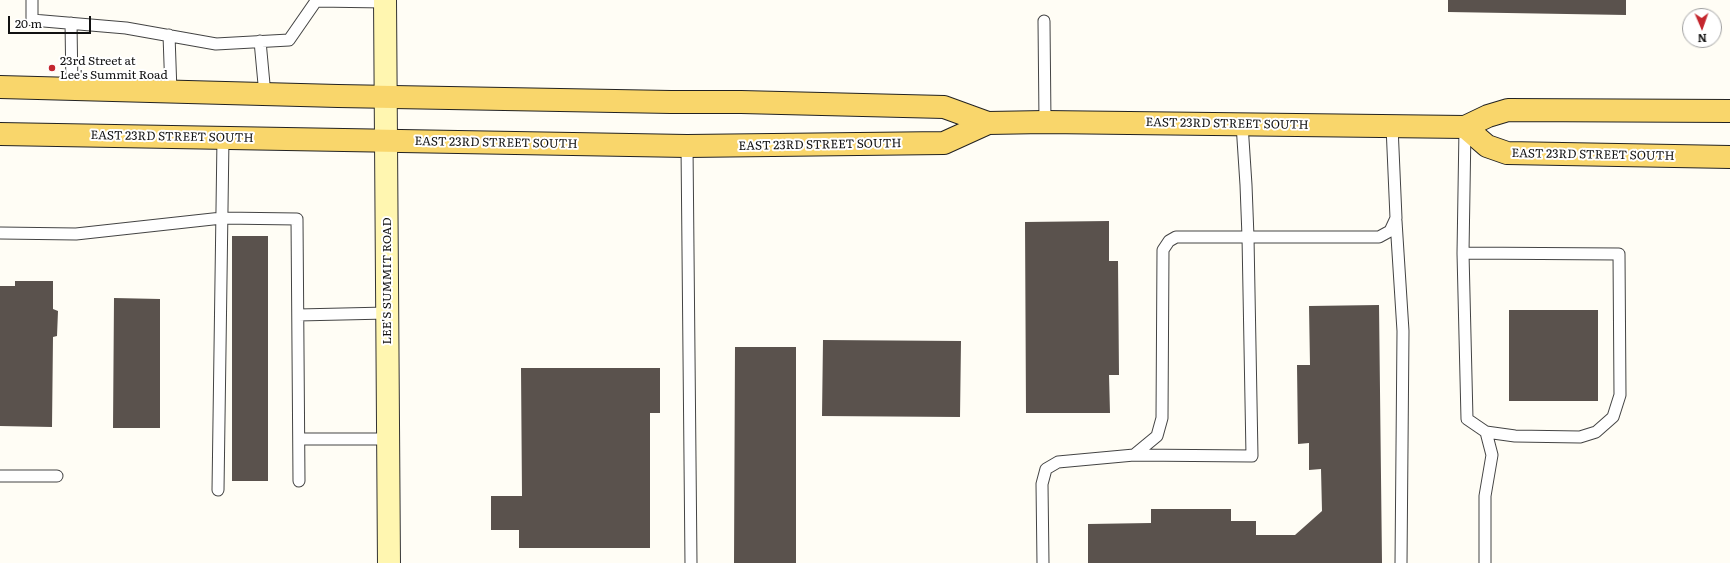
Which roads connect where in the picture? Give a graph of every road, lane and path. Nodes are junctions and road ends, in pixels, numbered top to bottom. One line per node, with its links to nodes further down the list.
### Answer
1 (32, 0): 4 (lane)
2 (386, 1): 6 (lane); 11 (main road, LEE'S SUMMIT ROAD)
3 (1044, 21): 13 (lane)
4 (71, 23): 5 (lane); 8 (lane)
5 (169, 35): 6 (lane); 9 (lane)
6 (260, 41): 10 (lane)
7 (0, 87): 8 (main road, EAST 23RD STREET SOUTH)
8 (72, 89): 9 (main road, EAST 23RD STREET SOUTH)
9 (170, 92): 10 (main road, EAST 23RD STREET SOUTH)
10 (264, 95): 11 (main road, EAST 23RD STREET SOUTH)
11 (386, 97): 14 (main road, EAST 23RD STREET SOUTH); 20 (main road, LEE'S SUMMIT ROAD)
12 (1730, 111): 17 (main road, EAST 23RD STREET SOUTH)
13 (1045, 122): 14 (main road, EAST 23RD STREET SOUTH); 15 (main road, EAST 23RD STREET SOUTH)
14 (988, 123): 21 (main road, EAST 23RD STREET SOUTH)
15 (1242, 124): 16 (main road, EAST 23RD STREET SOUTH); 26 (lane)
16 (1392, 126): 17 (main road, EAST 23RD STREET SOUTH); 24 (lane)
17 (1465, 127): 22 (main road, EAST 23RD STREET SOUTH); 27 (lane)
18 (0, 134): 19 (main road, EAST 23RD STREET SOUTH)
19 (223, 138): 20 (main road, EAST 23RD STREET SOUTH); 23 (lane)
20 (386, 141): 21 (main road, EAST 23RD STREET SOUTH); 28 (main road, LEE'S SUMMIT ROAD)
21 (686, 146): 39 (lane)
22 (1730, 157)
23 (222, 218): 25 (lane); 29 (lane); 37 (lane)
24 (1396, 218): 26 (lane); 41 (lane)
25 (0, 234)
26 (1248, 237): 33 (lane); 33 (lane)
27 (1463, 253): 30 (lane); 30 (lane)
28 (387, 313): 29 (lane); 32 (main road, LEE'S SUMMIT ROAD)
29 (298, 315): 31 (lane)
30 (1486, 432): 42 (lane)
31 (299, 439): 32 (lane); 36 (lane)
32 (388, 439): 38 (main road, LEE'S SUMMIT ROAD)
33 (1134, 454): 40 (lane)
34 (0, 476): 35 (lane)
35 (57, 476)
36 (299, 481)
37 (218, 490)
38 (389, 563)
39 (691, 563)
40 (1043, 563)
41 (1401, 563)
42 (1485, 563)

